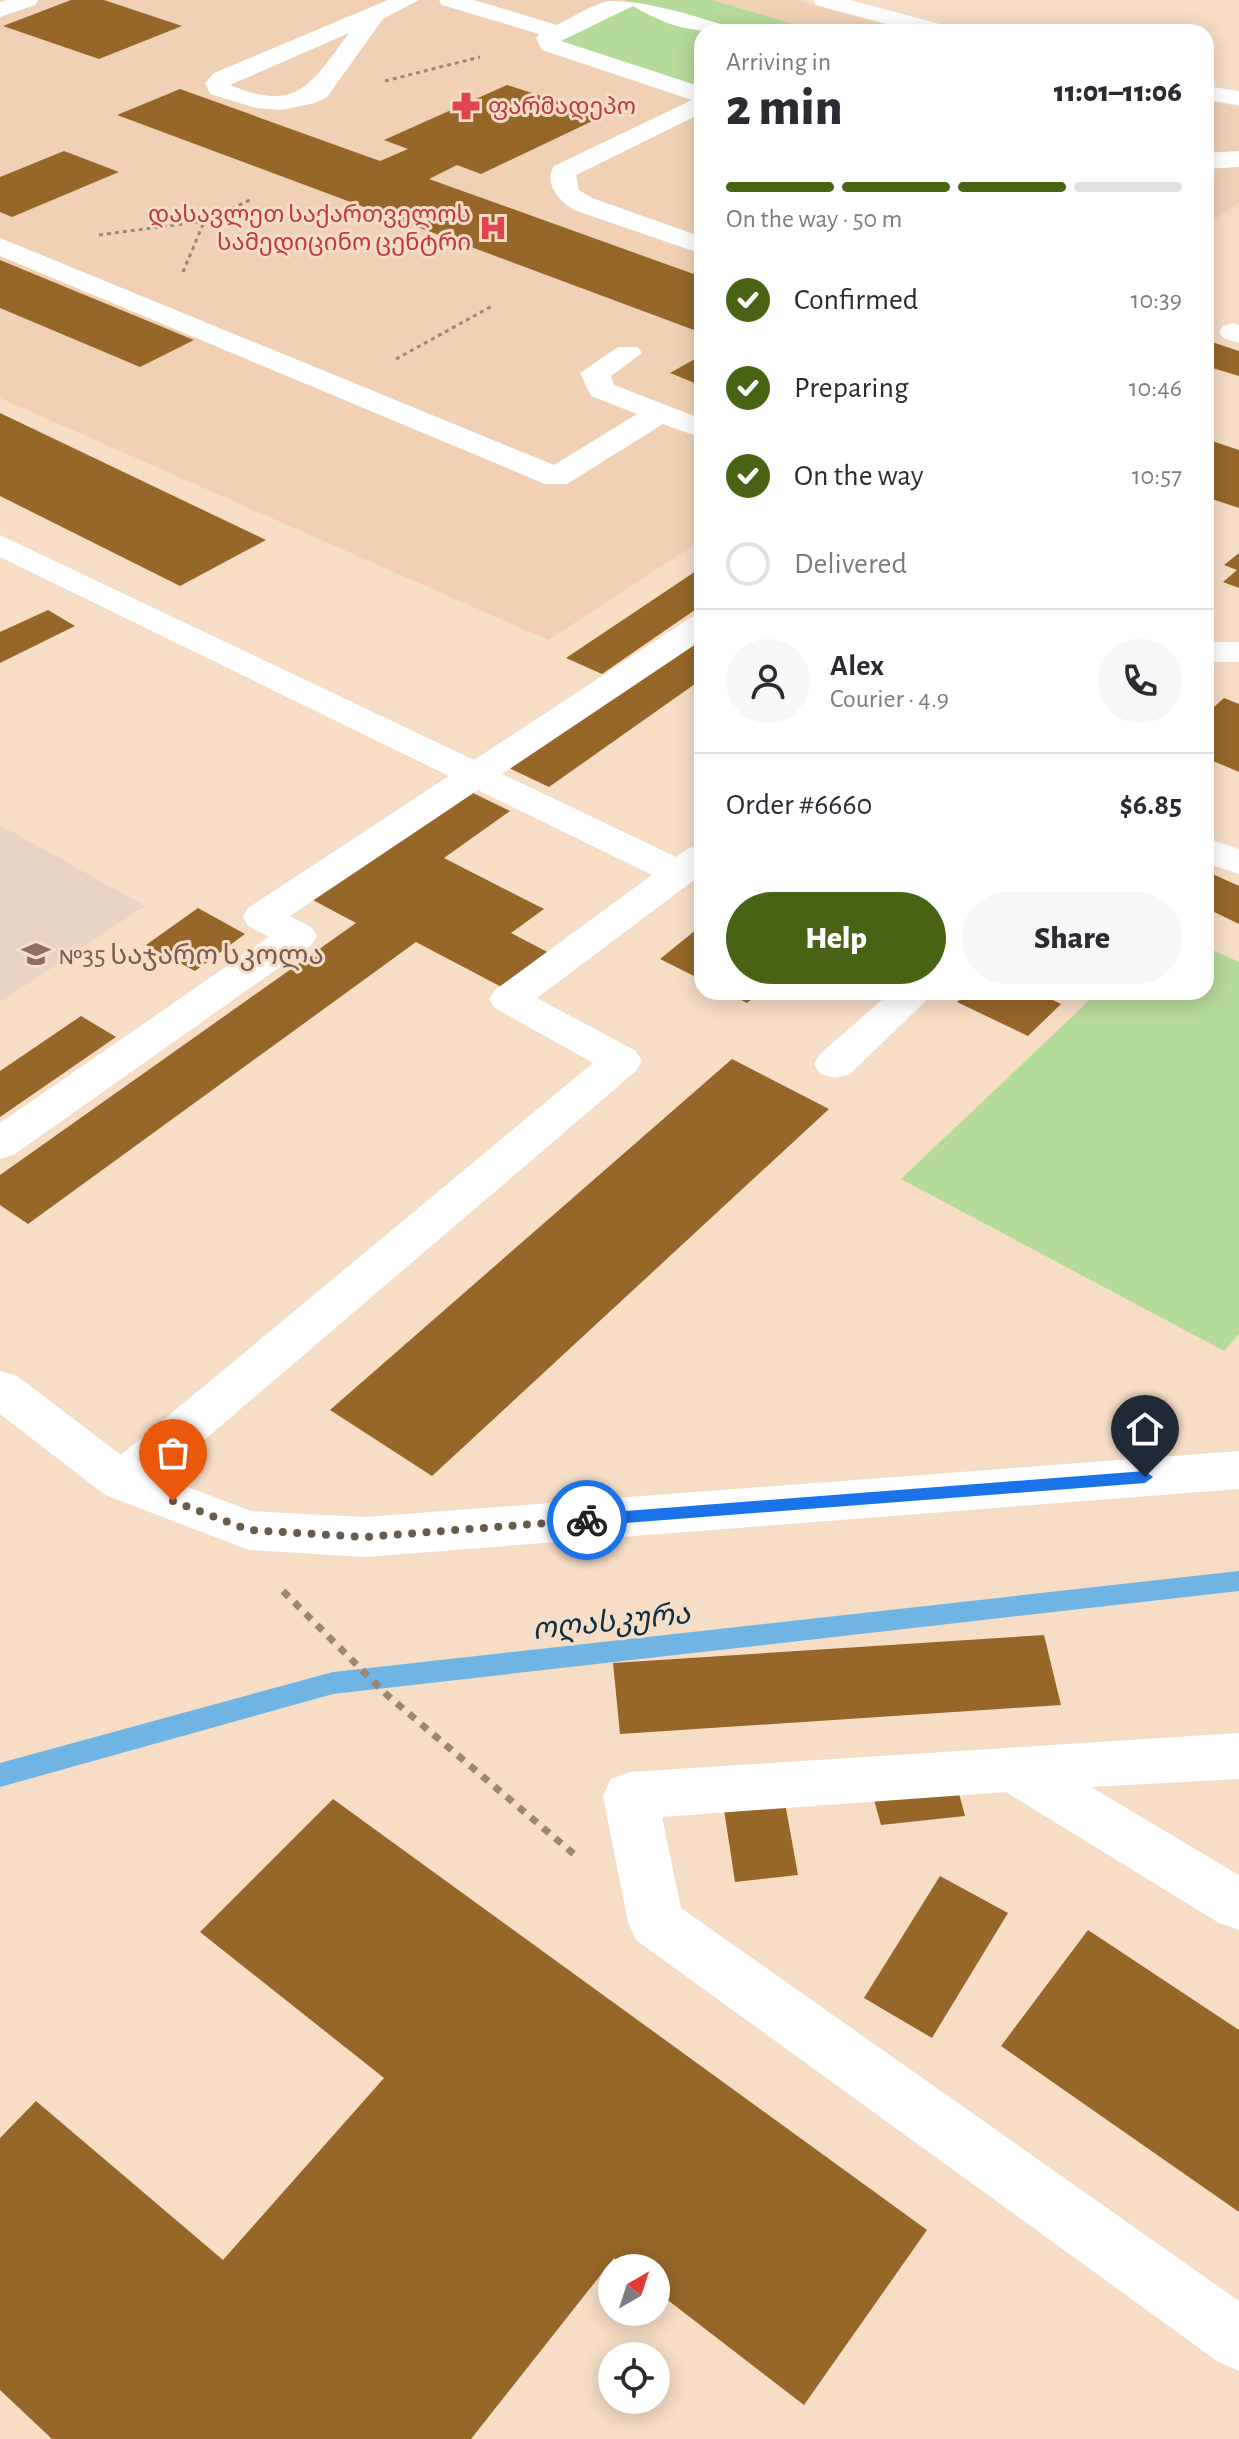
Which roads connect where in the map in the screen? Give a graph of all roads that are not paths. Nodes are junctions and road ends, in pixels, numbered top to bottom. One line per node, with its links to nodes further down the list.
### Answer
1 (27, 0): 8 (street)
2 (408, 0): 10 (street)
3 (450, 0): 9 (street)
4 (537, 0): 9 (street)
5 (628, 0): 15 (street)
6 (639, 0): 12 (street)
7 (824, 0): 11 (street)
8 (0, 10)
9 (490, 12): 15 (street)
10 (375, 14): 10 (street)
11 (883, 17): 13 (street); 14 (street)
12 (696, 24)
13 (868, 24)
14 (911, 24)
15 (547, 29): 16 (street)
16 (694, 92)
17 (1214, 94): 18 (street)
18 (1239, 98)
19 (694, 108): 22 (street)
20 (1239, 159): 21 (street)
21 (1214, 161)
22 (694, 243)
23 (1, 247): 25 (street)
24 (628, 353): 25 (street)
25 (661, 413): 26 (street)
26 (694, 426)
27 (0, 545): 31 (street)
28 (694, 630): 31 (street)
29 (1214, 652): 30 (street)
30 (1239, 652)
31 (478, 773): 34 (street); 37 (street)
32 (1214, 852): 33 (street)
33 (1239, 863)
34 (690, 864): 40 (street)
35 (906, 1000): 36 (street)
36 (835, 1064)
37 (0, 1144)
38 (0, 1389): 40 (street)
39 (1239, 1470): 40 (street)
40 (122, 1482)
41 (1239, 1756): 42 (street)
42 (1013, 1768): 43 (street); 44 (street)
43 (1239, 1905)
44 (1239, 2339)

